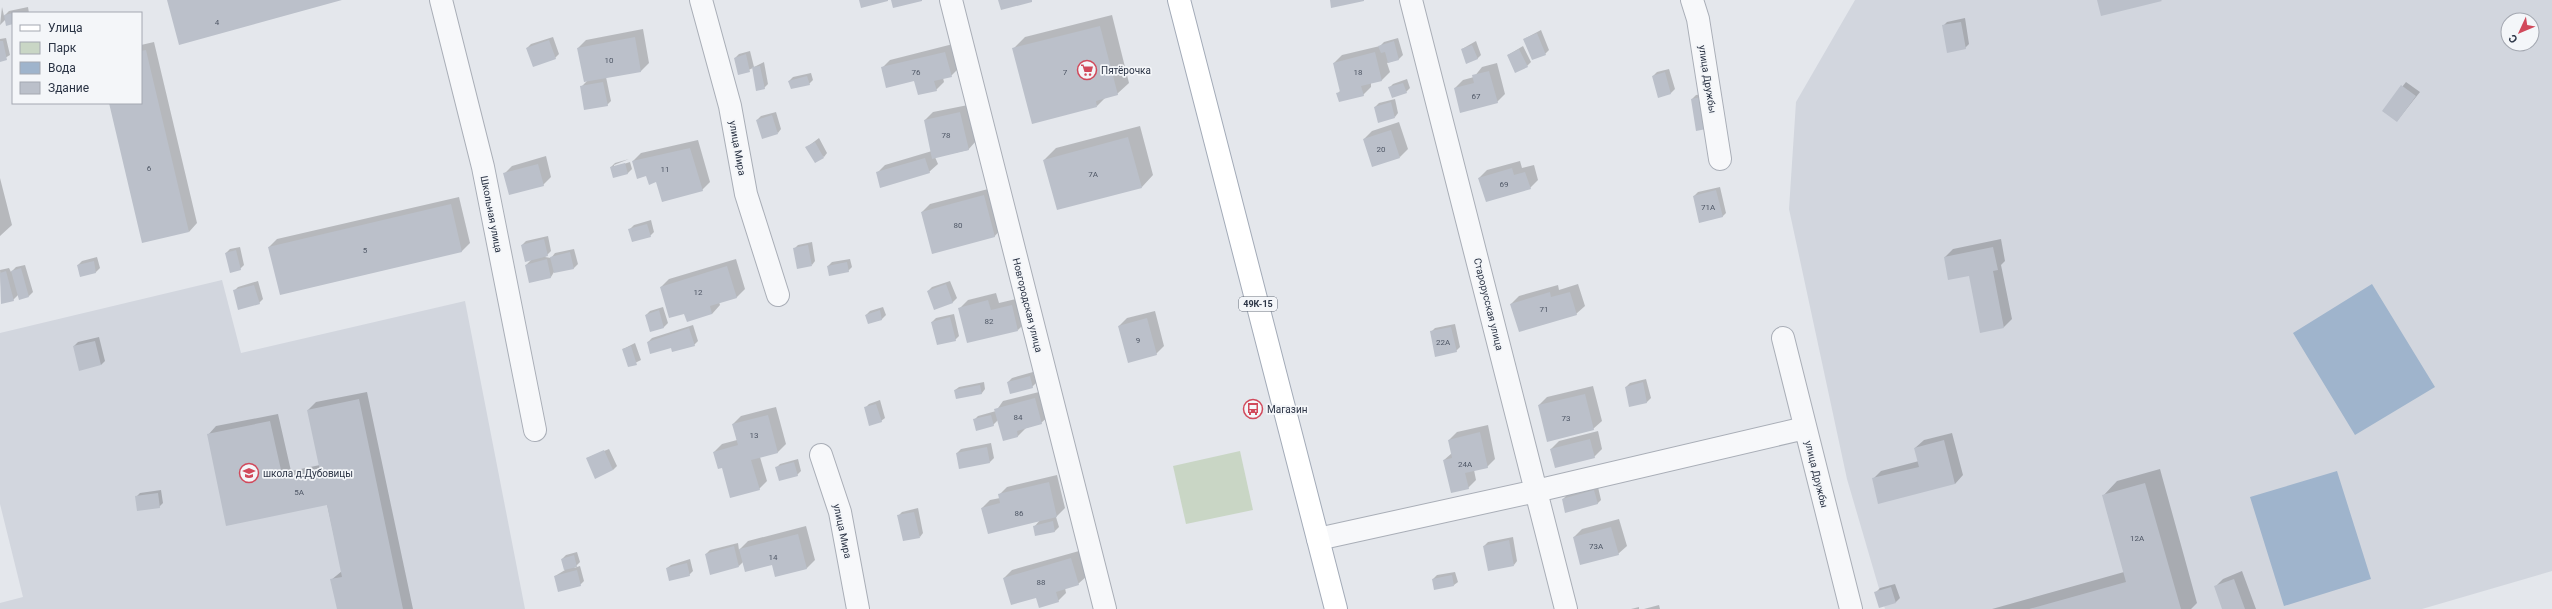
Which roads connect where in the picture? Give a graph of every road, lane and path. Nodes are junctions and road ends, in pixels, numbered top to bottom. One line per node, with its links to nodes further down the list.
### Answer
1 (441, 0): 11 (street, Школьная улица)
2 (701, 0): 8 (street, улица Мира)
3 (951, 0): 16 (street, Новгородская улица)
4 (1179, 0): 14 (main road, 49К-15)
5 (1411, 0): 13 (street, Старорусская улица)
6 (1692, 0): 7 (street, улица Дружбы)
7 (1720, 159)
8 (778, 295)
9 (1783, 338): 10 (street, улица Дружбы)
10 (1805, 428): 13 (street); 19 (street, улица Дружбы)
11 (535, 430)
12 (821, 455): 15 (street, улица Мира)
13 (1536, 491): 14 (street); 18 (street, Старорусская улица)
14 (1318, 539): 17 (main road, 49К-15)
15 (858, 609)
16 (1105, 609)
17 (1336, 609)
18 (1566, 609)
19 (1851, 609)

